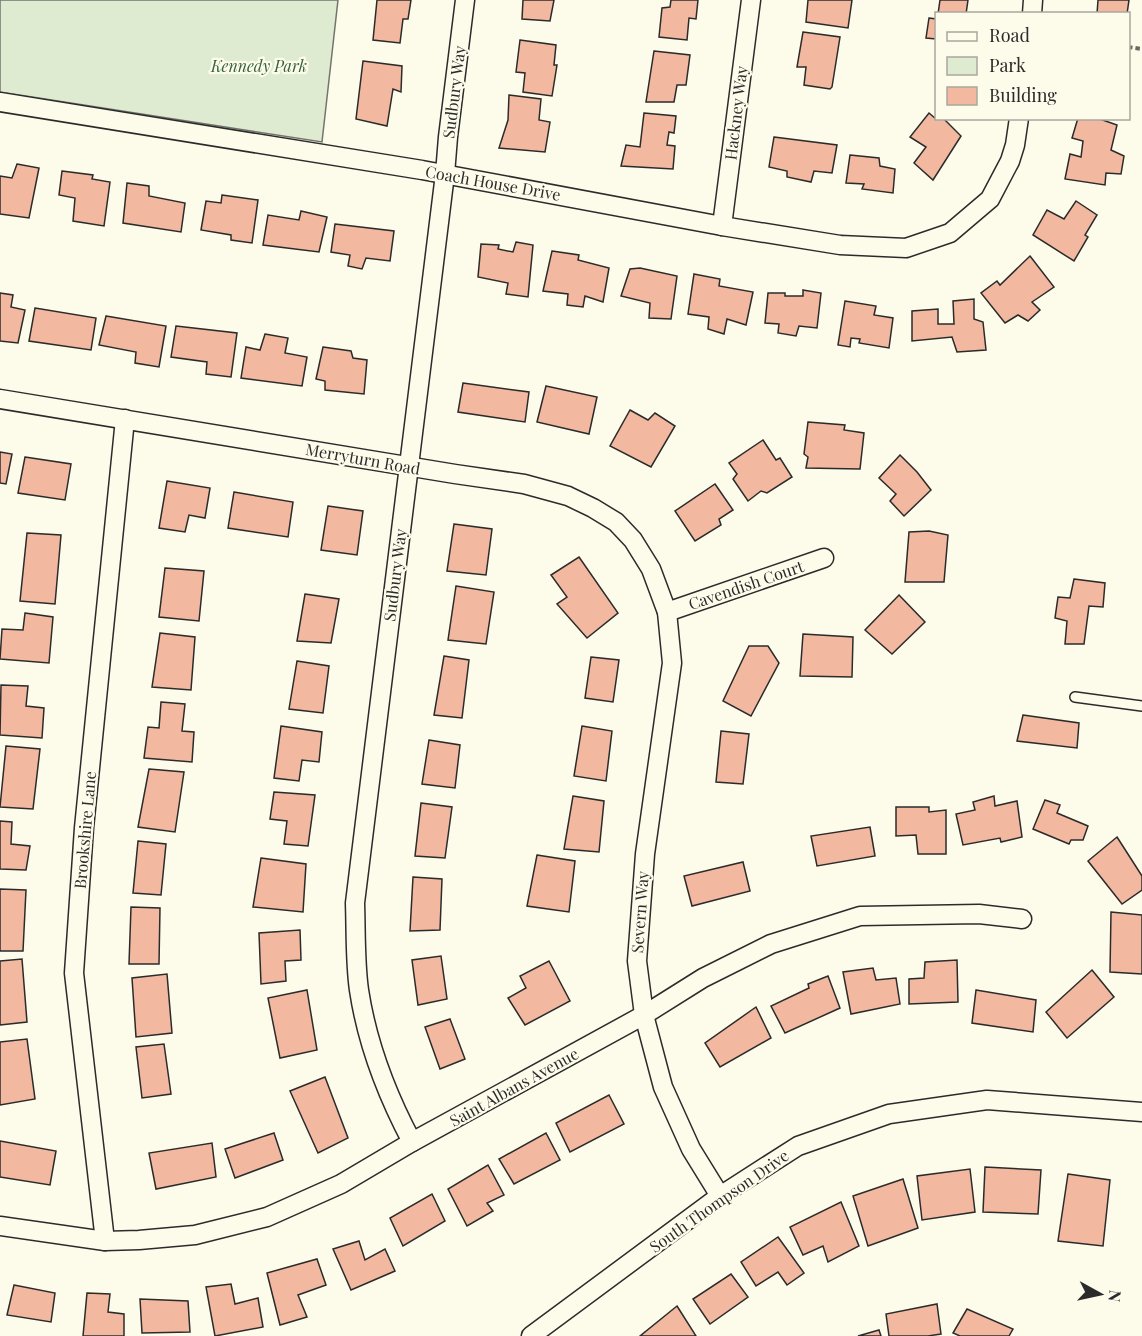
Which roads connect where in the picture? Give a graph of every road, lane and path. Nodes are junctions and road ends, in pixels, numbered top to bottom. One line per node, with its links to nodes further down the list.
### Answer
1 (465, 0): 5 (street, Sudbury Way)
2 (751, 0): 6 (street, Hackney Way)
3 (0, 102): 5 (street, Coach House Drive)
4 (1019, 120): 6 (street, Coach House Drive)
5 (445, 174): 6 (street, Coach House Drive); 9 (street, Sudbury Way)
6 (722, 226)
7 (0, 399): 8 (street, Merryturn Road)
8 (125, 419): 9 (street, Merryturn Road); 20 (street, Brookshire Lane)
9 (409, 466): 11 (street, Merryturn Road); 17 (street, Sudbury Way)
10 (824, 558): 11 (street, Cavendish Court)
11 (667, 612): 15 (street, Severn Way)
12 (1075, 697): 13 (lane)
13 (1142, 706)
14 (1022, 919): 15 (street, Saint Albans Avenue)
15 (644, 1015): 17 (street, Saint Albans Avenue); 18 (street, Severn Way)
16 (1142, 1112): 18 (street, South Thompson Drive)
17 (412, 1142): 20 (street, Saint Albans Avenue)
18 (720, 1196): 21 (street, South Thompson Drive)
19 (0, 1226): 20 (street, Saint Albans Avenue)
20 (105, 1241)
21 (531, 1336)

